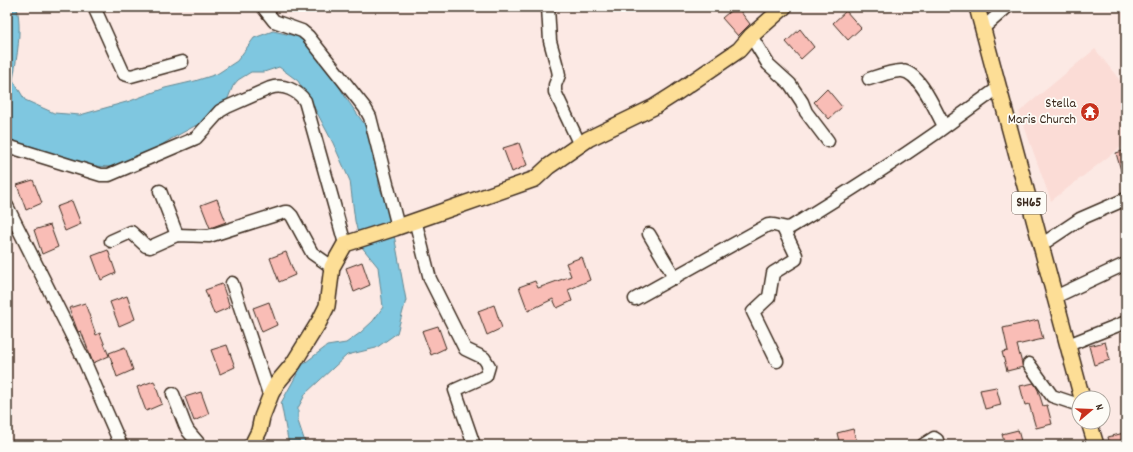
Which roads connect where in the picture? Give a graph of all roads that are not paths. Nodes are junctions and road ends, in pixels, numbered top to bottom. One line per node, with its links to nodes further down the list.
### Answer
1 (94, 7): 9 (street)
2 (263, 7): 20 (street)
3 (548, 7): 14 (street)
4 (784, 7): 8 (main road)
5 (976, 7): 7 (main road, SH65)
6 (1007, 7): 7 (street)
7 (982, 29): 11 (main road, SH65)
8 (751, 36): 13 (street); 14 (main road)
9 (182, 62)
10 (869, 78): 12 (street)
11 (998, 88): 12 (street); 26 (main road, SH65)
12 (944, 126): 21 (street)
13 (828, 142)
14 (580, 145): 19 (main road)
15 (7, 146): 25 (street)
16 (160, 191): 23 (street)
17 (1126, 199): 26 (street)
18 (7, 206): 43 (street)
19 (415, 220): 20 (main road); 45 (street)
20 (397, 228): 25 (main road)
21 (783, 228): 29 (street); 35 (street)
22 (649, 234): 29 (street)
23 (177, 235): 24 (street); 28 (street)
24 (111, 240)
25 (350, 242): 28 (main road)
26 (1041, 245): 31 (main road, SH65)
27 (1123, 266): 31 (street)
28 (332, 267): 39 (main road)
29 (675, 278): 32 (street)
30 (232, 283): 39 (street)
31 (1056, 297): 34 (main road, SH65)
32 (635, 299)
33 (1126, 322): 34 (street)
34 (1068, 345): 37 (main road, SH65)
35 (777, 361)
36 (1029, 364): 40 (street)
37 (1080, 390)
38 (173, 394): 44 (street)
39 (270, 397): 42 (main road)
40 (1071, 402)
41 (1091, 430): 48 (main road)
42 (254, 444)
43 (121, 445)
44 (200, 445)
45 (474, 445)
46 (923, 445): 47 (street)
47 (938, 445)
48 (1096, 445)

